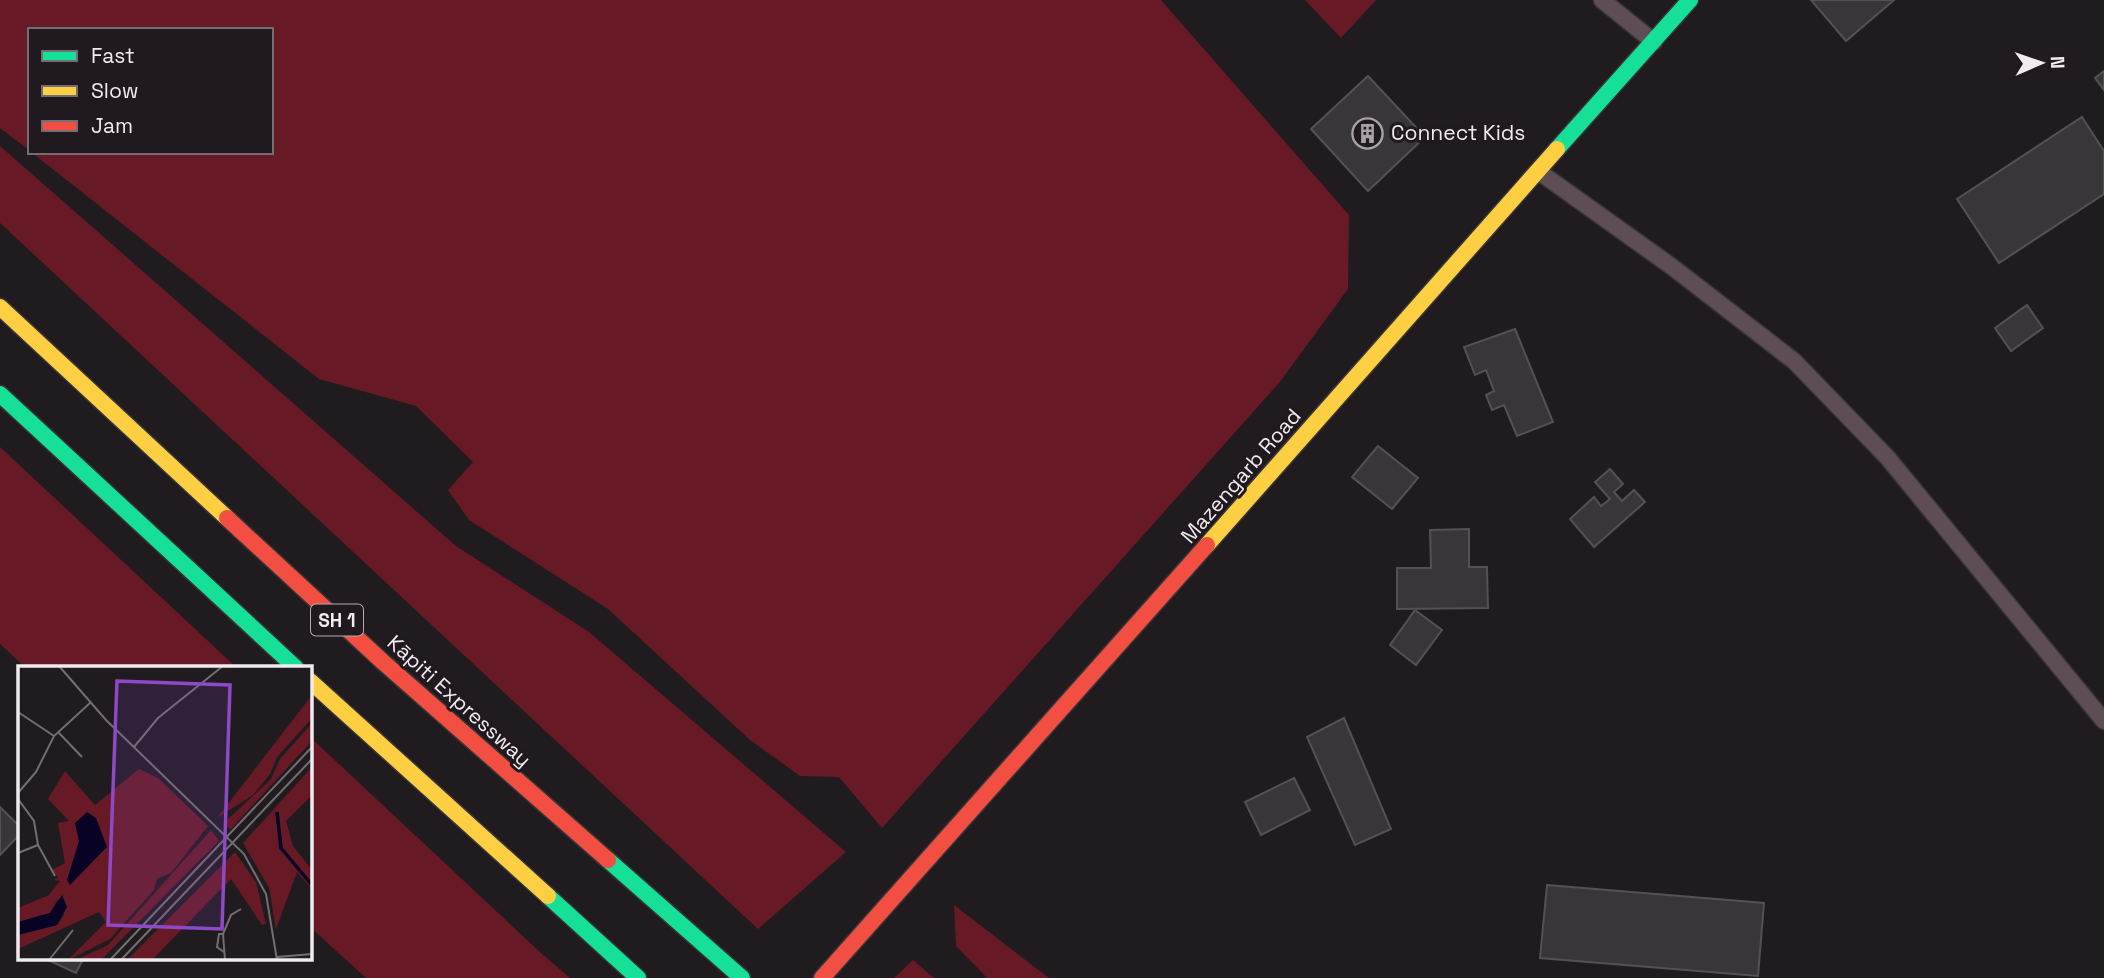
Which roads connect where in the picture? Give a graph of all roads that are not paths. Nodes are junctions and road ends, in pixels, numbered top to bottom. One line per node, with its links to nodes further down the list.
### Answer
1 (1602, 0): 3 (lane)
2 (1690, 0): 3 (main road, Mazengarb Road)
3 (1654, 42): 4 (main road, Mazengarb Road)
4 (1538, 171): 9 (lane); 12 (main road, Mazengarb Road)
5 (0, 307): 11 (main road, Kāpiti Expressway / SH 1)
6 (0, 394): 7 (main road)
7 (294, 666)
8 (312, 683): 10 (main road)
9 (2104, 721)
10 (638, 978)
11 (742, 978)
12 (822, 978)

